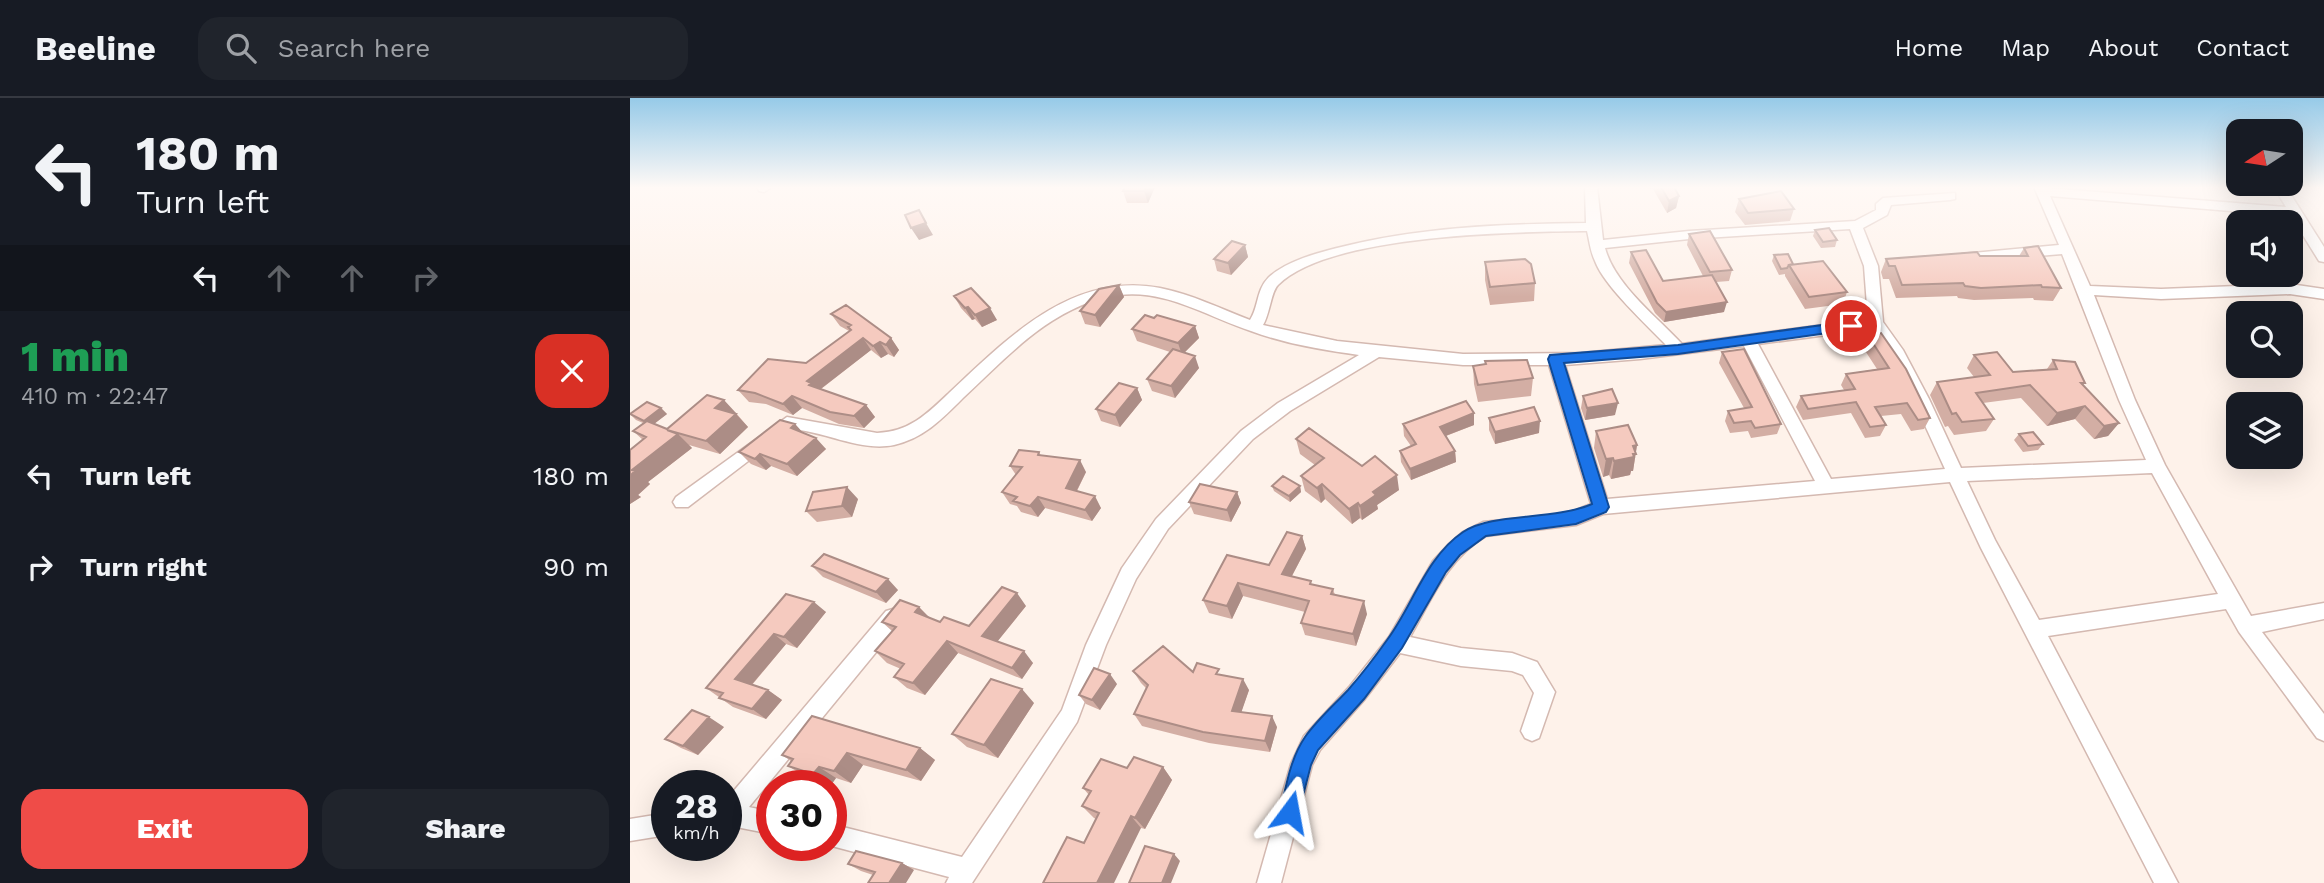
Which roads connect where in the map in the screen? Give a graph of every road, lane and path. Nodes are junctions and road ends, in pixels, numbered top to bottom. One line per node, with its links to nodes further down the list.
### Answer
1 (1593, 224): 5 (street)
2 (1860, 224): 4 (street)
3 (2056, 224): 8 (street)
4 (1856, 226): 7 (street); 13 (street)
5 (1593, 227): 7 (street); 14 (street)
6 (2317, 236): 9 (street)
7 (1595, 245): 16 (street)
8 (2067, 249): 10 (street); 11 (street)
9 (2324, 258)
10 (1950, 259)
11 (2085, 290): 12 (street); 19 (street)
12 (2324, 294)
13 (1876, 323): 15 (street); 20 (street)
14 (1254, 327): 17 (street); 22 (street)
15 (1748, 340): 16 (street); 21 (street)
16 (1678, 349): 18 (street)
17 (1379, 350): 18 (street); 36 (street)
18 (1555, 359): 23 (street)
19 (2157, 466): 20 (street); 24 (street)
20 (1956, 475): 21 (street); 28 (street)
21 (1827, 488): 23 (street)
22 (682, 502)
23 (1601, 507): 29 (street)
24 (2231, 600): 27 (street); 28 (street)
25 (2324, 611): 27 (street)
26 (893, 617): 32 (street)
27 (2246, 626): 31 (street)
28 (2035, 629): 38 (street)
29 (1396, 643): 30 (street); 37 (street)
30 (1532, 731)
31 (2324, 731)
32 (742, 797)
33 (651, 827): 34 (street)
34 (630, 830)
35 (847, 840): 36 (street)
36 (962, 877)
37 (1269, 883)
38 (2166, 883)

